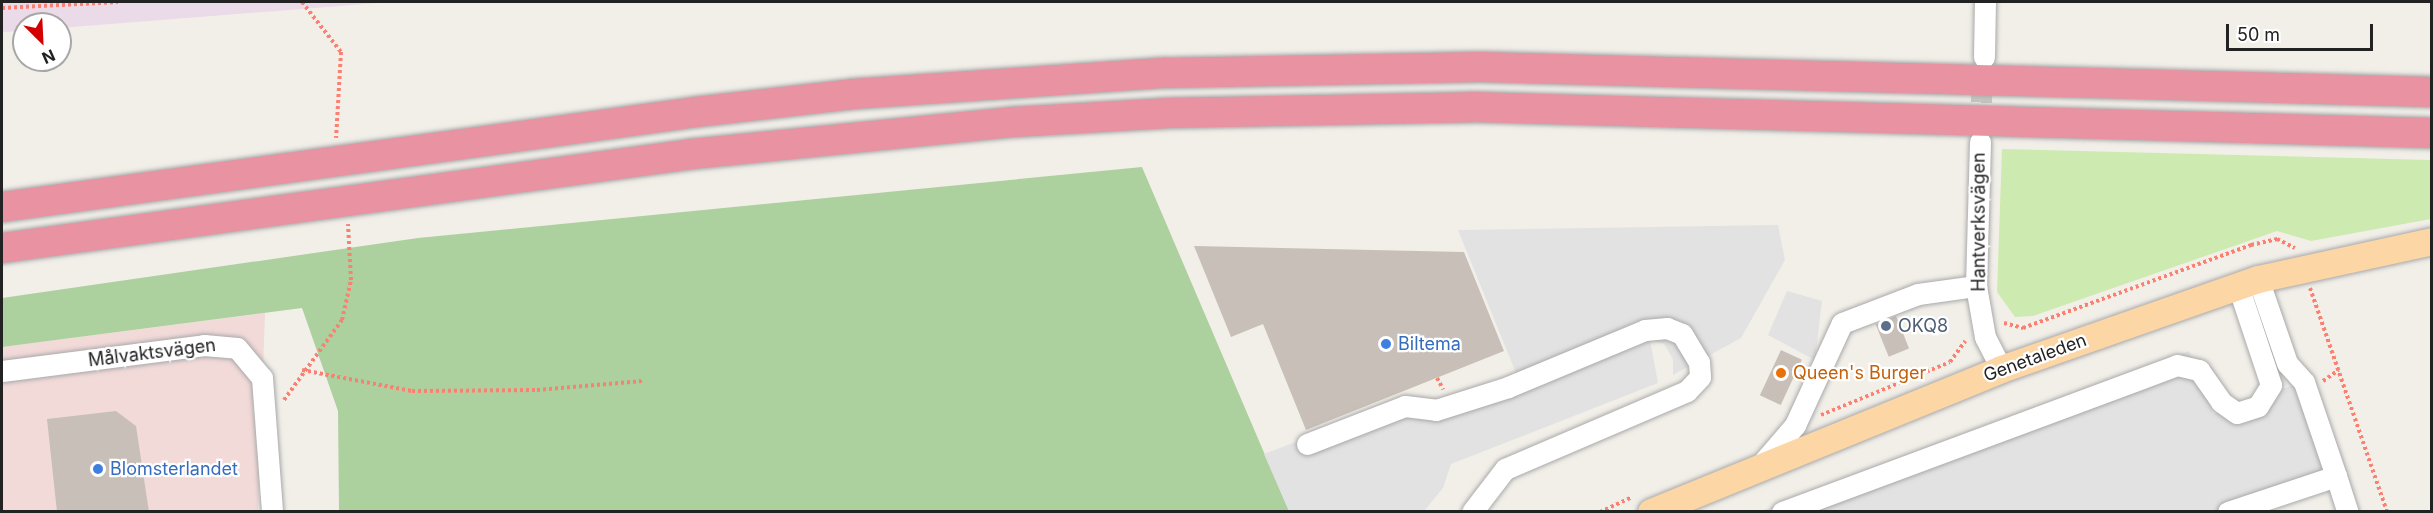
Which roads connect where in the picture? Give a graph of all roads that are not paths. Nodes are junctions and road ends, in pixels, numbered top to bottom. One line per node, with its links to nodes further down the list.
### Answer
1 (1985, 2): 2 (street)
2 (1984, 57)
3 (2432, 92): 6 (highway)
4 (2432, 134): 8 (highway)
5 (1980, 142): 10 (street, Hantverksvägen)
6 (2, 207)
7 (2432, 241): 9 (main road, Genetaleden)
8 (2, 249)
9 (2248, 282): 11 (main road, Genetaleden); 16 (street); 21 (street)
10 (1976, 286): 11 (street, Hantverksvägen); 14 (street)
11 (2001, 369): 14 (main road, Genetaleden)
12 (2, 371): 17 (street, Målvaktsvägen)
13 (1307, 444): 15 (street)
14 (1757, 468): 20 (main road, Genetaleden)
15 (1505, 469): 18 (street); 19 (street)
16 (2336, 476): 22 (street); 23 (street)
17 (272, 512)
18 (1472, 512)
19 (1488, 512)
20 (1651, 512)
21 (1782, 512)
22 (2228, 512)
23 (2348, 512)

